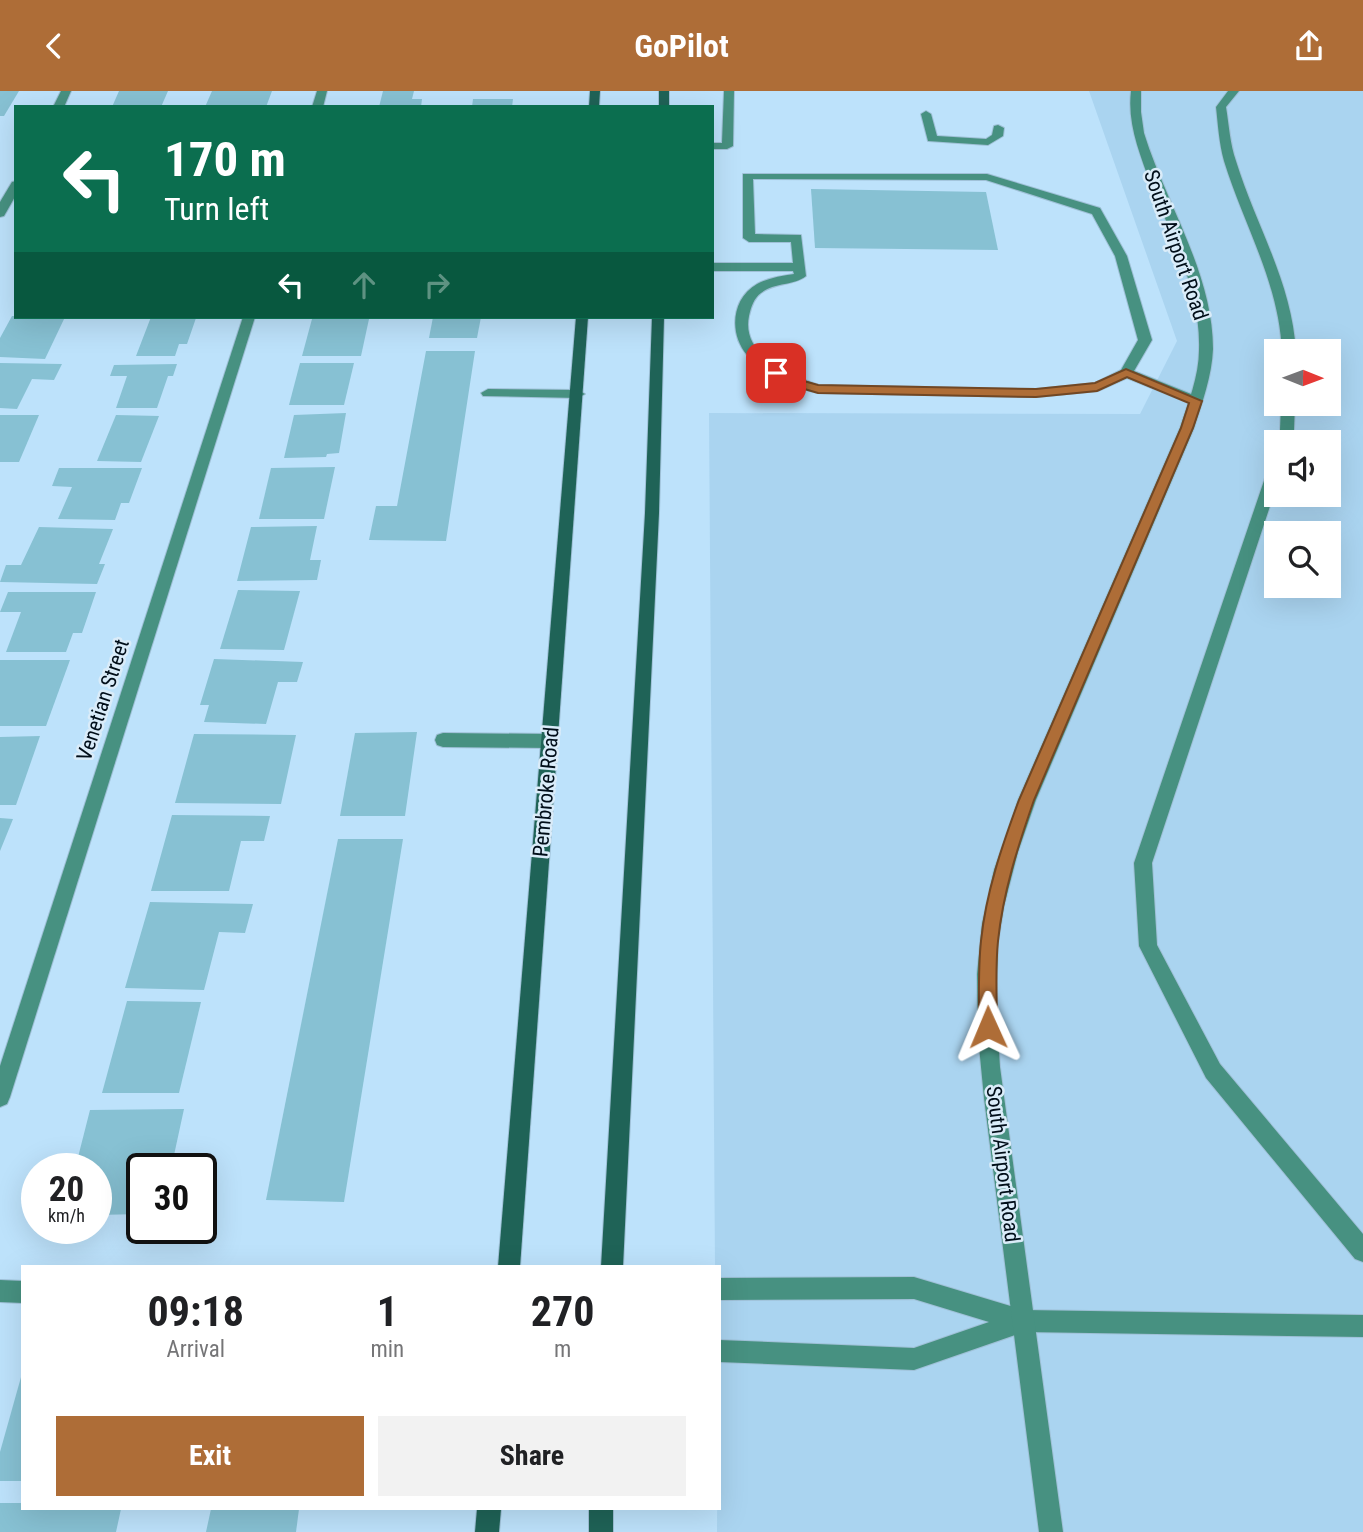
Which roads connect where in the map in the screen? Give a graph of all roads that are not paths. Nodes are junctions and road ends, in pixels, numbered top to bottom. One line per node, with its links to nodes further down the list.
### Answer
1 (729, 91): 6 (street)
2 (1136, 91): 18 (street, South Airport Road)
3 (1234, 91): 14 (street)
4 (926, 114): 5 (street)
5 (998, 128)
6 (714, 146)
7 (14, 188): 8 (street)
8 (0, 213)
9 (714, 267): 10 (street)
10 (798, 267): 15 (street); 15 (street)
11 (248, 319): 22 (street, Venetian Street)
12 (582, 319): 17 (main road, Pembroke Road)
13 (657, 319): 25 (main road)
14 (1290, 339)
15 (1126, 373): 18 (street)
16 (488, 393): 17 (street)
17 (578, 394): 21 (main road, Pembroke Road)
18 (1196, 401): 29 (street, South Airport Road)
19 (1264, 502): 23 (street)
20 (443, 740): 21 (street)
21 (550, 741): 24 (main road, Pembroke Road)
22 (0, 1097)
23 (1363, 1251)
24 (509, 1265)
25 (612, 1265)
26 (721, 1289): 29 (street)
27 (0, 1291): 28 (street)
28 (21, 1292)
29 (1024, 1321): 30 (street); 31 (street); 36 (street, South Airport Road)
30 (1363, 1326)
31 (721, 1351)
32 (489, 1510): 34 (main road)
33 (601, 1510): 35 (main road)
34 (487, 1532)
35 (601, 1532)
36 (1051, 1532)

